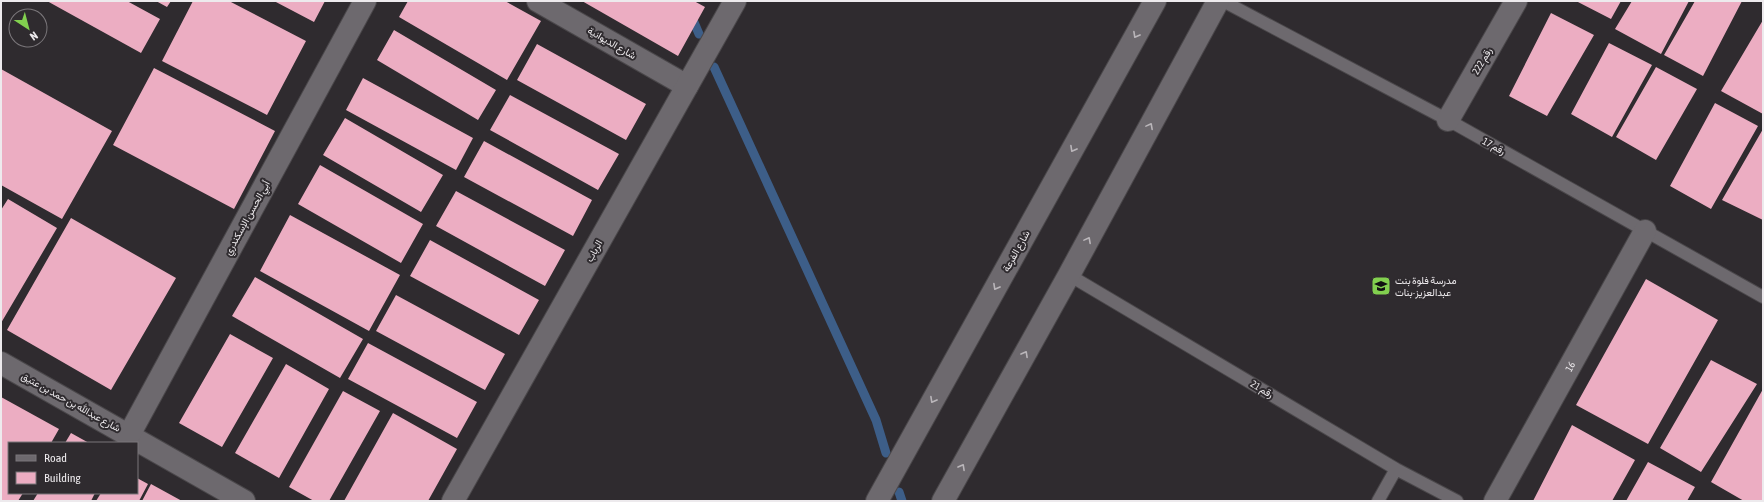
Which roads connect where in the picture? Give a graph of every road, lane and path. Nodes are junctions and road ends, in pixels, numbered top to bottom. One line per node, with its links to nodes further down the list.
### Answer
1 (365, 1): 14 (street, أبي الحسن الإسكندري)
2 (538, 1): 8 (street, شارع الديوانية)
3 (735, 1): 8 (street, الرباب)
4 (1155, 1): 18 (street, شارع الفرعة, one-way to 18)
5 (1218, 1): 11 (street, one-way to 5)
6 (1223, 1): 9 (lane, رقم 17)
7 (1516, 1): 9 (street, رقم 222)
8 (687, 86): 17 (street, الرباب)
9 (1448, 120): 10 (lane, رقم 17)
10 (1645, 231): 12 (lane, رقم 17); 22 (street, 16)
11 (1069, 275): 15 (lane, رقم 21); 19 (street, one-way to 11)
12 (1763, 298)
13 (1, 363): 14 (street, شارع عبدالله بن حمد بن عتيق)
14 (129, 435): 16 (street, شارع عبدالله بن حمد بن عتيق)
15 (1396, 469): 20 (lane); 21 (lane, رقم 21)
16 (244, 501)
17 (453, 501)
18 (877, 501)
19 (943, 501)
20 (1378, 501)
21 (1457, 501)
22 (1495, 501)

